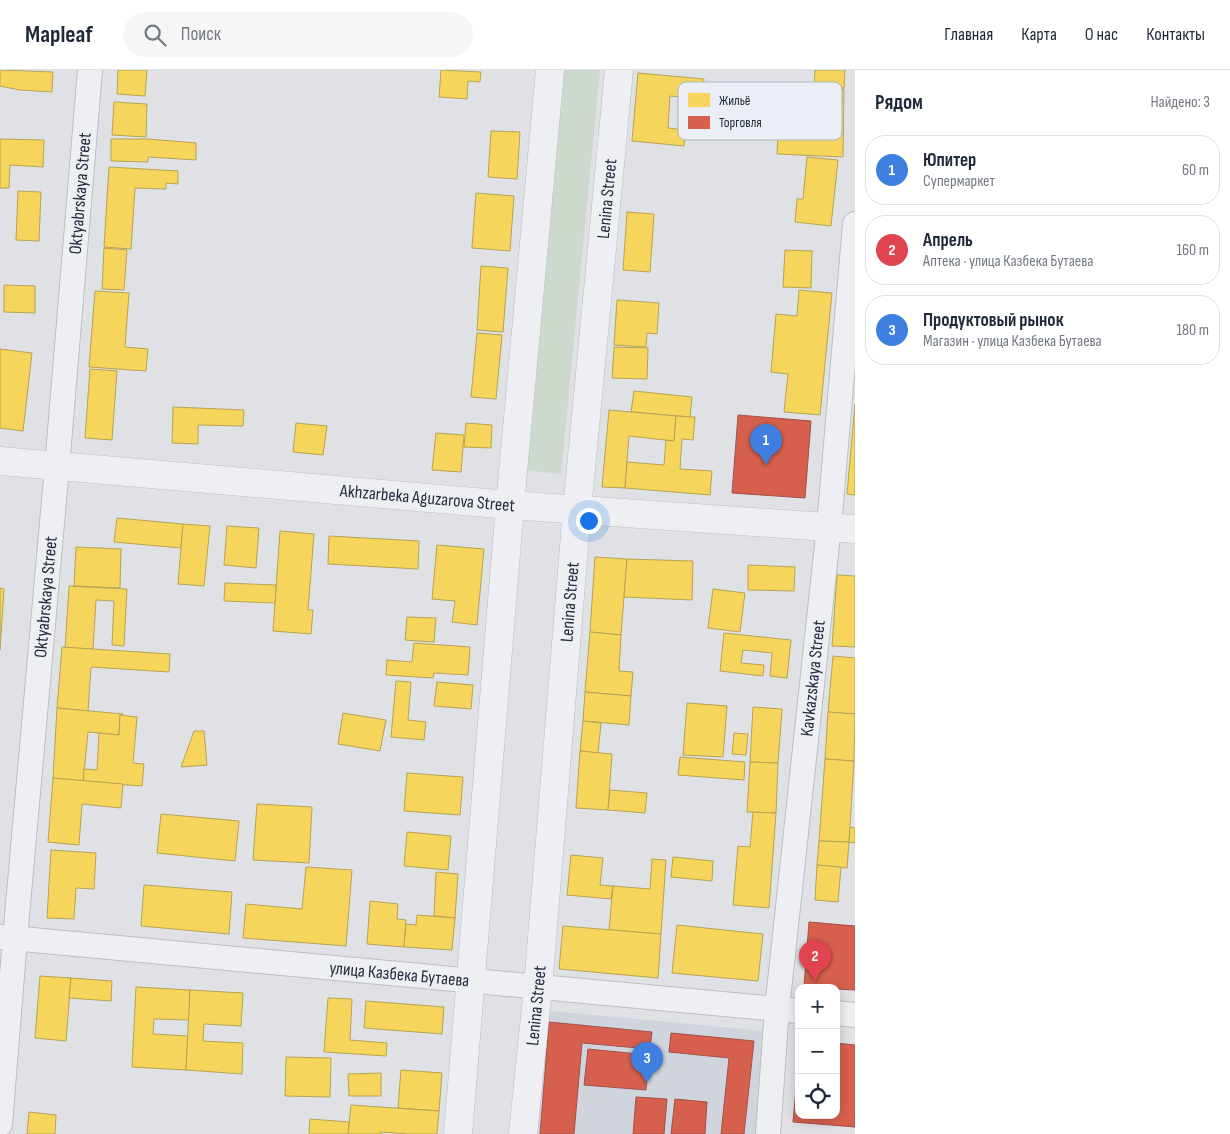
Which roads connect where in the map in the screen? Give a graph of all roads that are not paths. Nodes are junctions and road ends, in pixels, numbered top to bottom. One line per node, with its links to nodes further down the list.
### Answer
1 (90, 70): 6 (street, Oktyabrskaya Street)
2 (550, 70): 7 (street)
3 (619, 70): 8 (street, Lenina Street)
4 (855, 224): 9 (street, Kavkazskaya Street)
5 (0, 462): 6 (street, Akhzarbeka Aguzarova Street)
6 (57, 467): 7 (street, Akhzarbeka Aguzarova Street); 10 (street, Oktyabrskaya Street)
7 (510, 505): 8 (street, Akhzarbeka Aguzarova Street); 11 (street)
8 (577, 510): 9 (street, Akhzarbeka Aguzarova Street); 12 (street, Lenina Street)
9 (842, 528): 13 (street, Kavkazskaya Street)
10 (8, 937): 11 (street, улица Казбека Бутаева); 16 (street, Oktyabrskaya Street)
11 (472, 980): 12 (street, улица Казбека Бутаева); 17 (street)
12 (538, 987): 13 (street, улица Казбека Бутаева); 18 (street, Lenina Street)
13 (788, 1010): 19 (street, Kavkazskaya Street)
14 (840, 1013): 15 (street)
15 (855, 1015)
16 (0, 1124)
17 (458, 1134)
18 (523, 1134)
19 (768, 1134)

